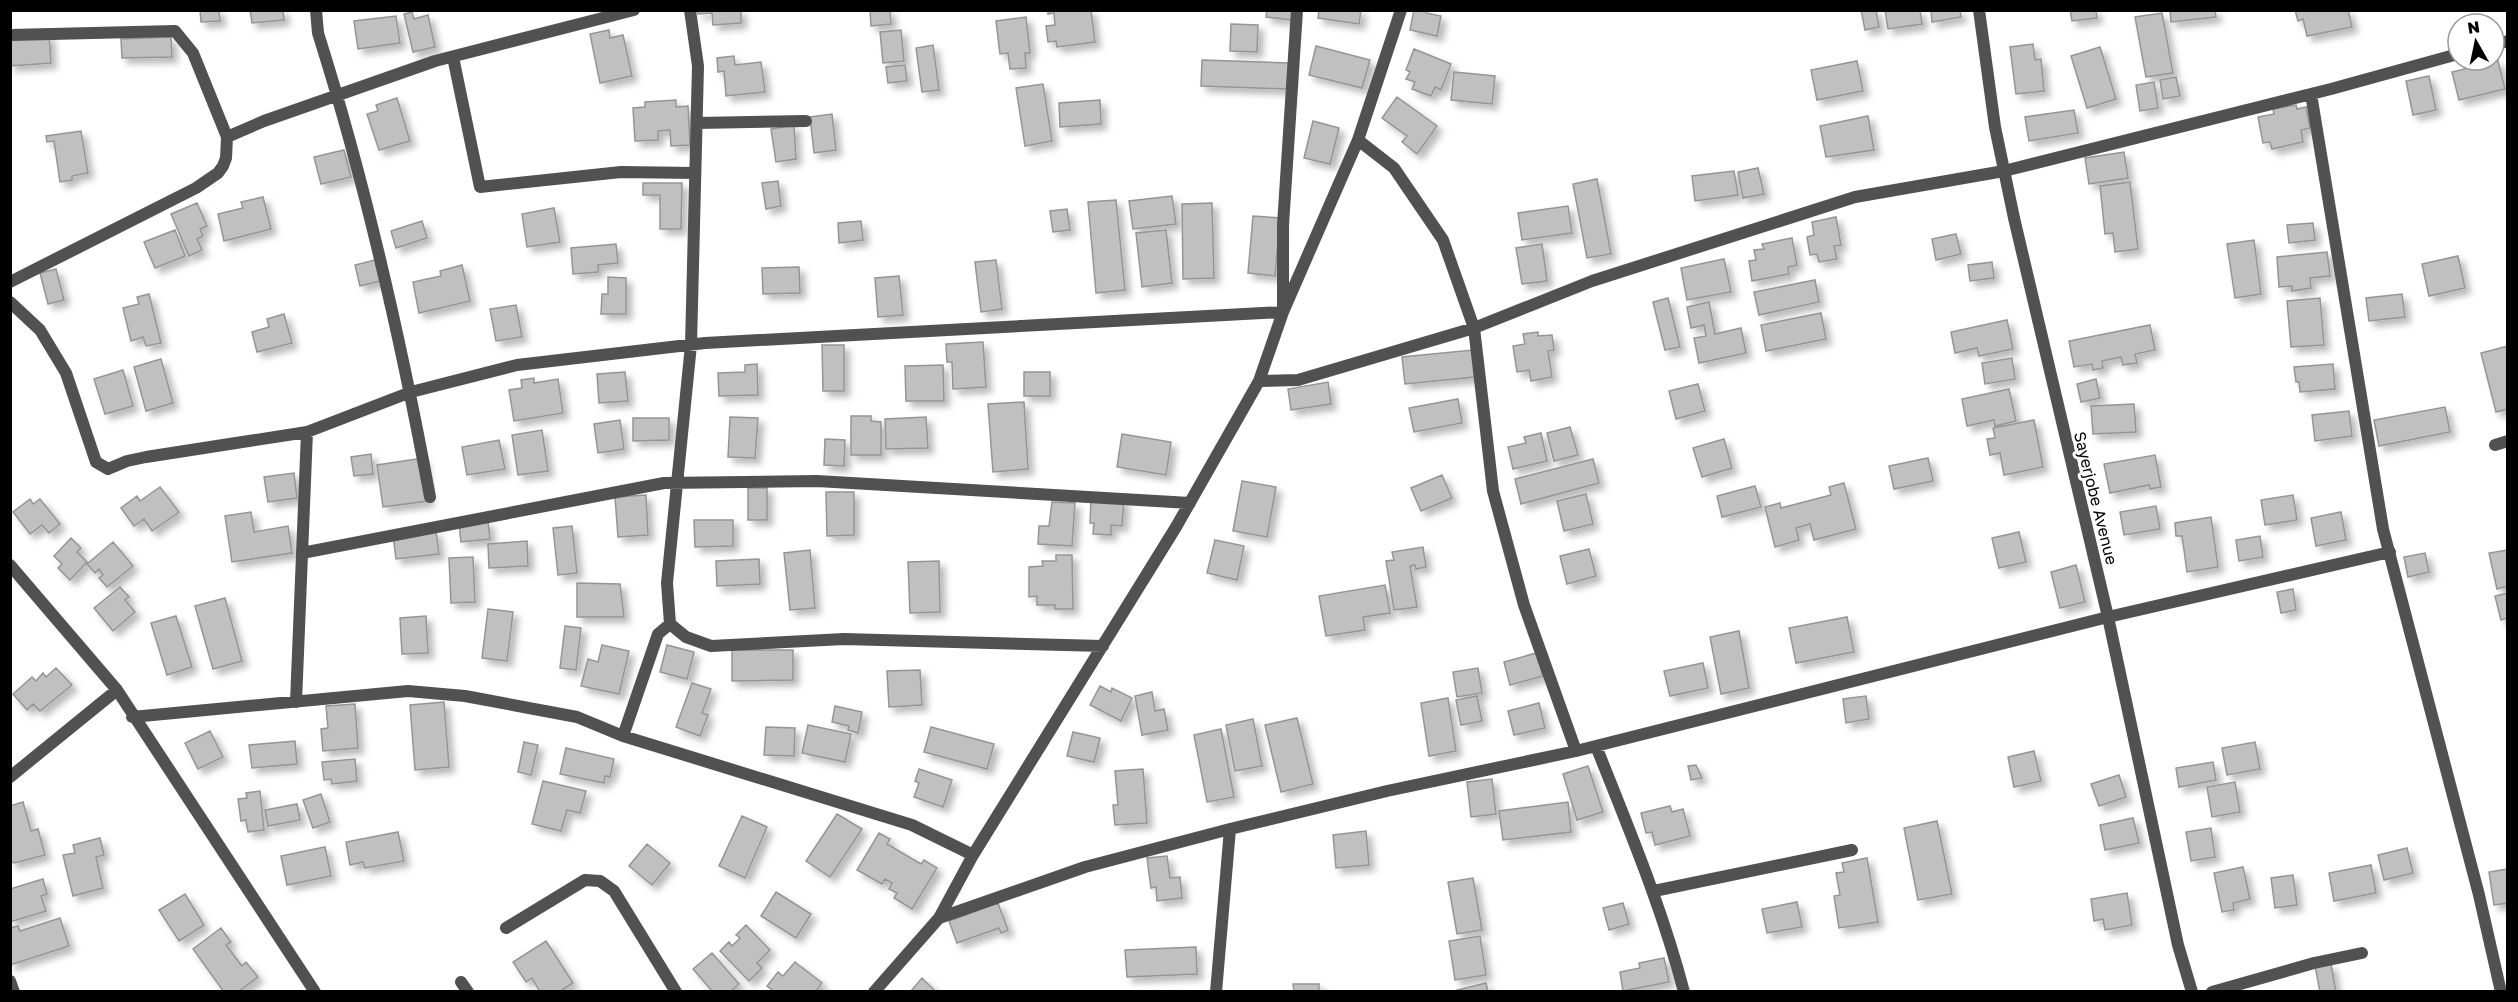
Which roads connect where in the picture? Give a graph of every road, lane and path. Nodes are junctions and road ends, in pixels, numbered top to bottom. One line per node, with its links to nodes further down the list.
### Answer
1 (316, 10): 11 (street)
2 (634, 10): 8 (street)
3 (690, 10): 13 (street)
4 (1297, 10): 20 (street)
5 (1401, 10): 15 (street)
6 (1979, 10): 16 (street, Sayerjobe Avenue)
7 (10, 35): 14 (street)
8 (453, 57): 11 (street); 17 (street)
9 (2446, 57): 10 (street)
10 (2311, 94): 16 (street); 31 (street)
11 (338, 95): 14 (street); 24 (street)
12 (806, 121): 13 (street)
13 (697, 123): 17 (street)
14 (227, 137): 18 (street)
15 (1358, 140): 20 (street); 21 (street)
16 (2004, 171): 21 (street); 34 (street, Sayerjobe Avenue)
17 (695, 173): 22 (street)
18 (10, 282)
19 (10, 302): 25 (street)
20 (1283, 312): 22 (street); 23 (street)
21 (1474, 328): 23 (street); 42 (street)
22 (691, 345): 24 (street); 28 (street)
23 (1258, 381): 30 (street)
24 (411, 392): 25 (street); 29 (street)
25 (307, 432): 32 (street)
26 (2508, 441): 27 (street)
27 (2495, 445)
28 (679, 483): 30 (street); 32 (street); 35 (street)
29 (430, 496)
30 (1190, 502): 36 (street)
31 (2390, 552): 34 (street); 60 (street)
32 (302, 553): 38 (street)
33 (10, 565): 37 (street)
34 (2108, 617): 41 (street); 58 (street, Sayerjobe Avenue)
35 (670, 624): 36 (street); 40 (street)
36 (1103, 646): 46 (street)
37 (117, 690): 39 (street); 43 (street)
38 (296, 702): 39 (street); 40 (street)
39 (132, 717): 53 (street)
40 (623, 736): 46 (street)
41 (1596, 746): 42 (street); 47 (street)
42 (1576, 751): 44 (street)
43 (10, 777)
44 (1230, 829): 48 (street); 56 (street)
45 (1852, 850): 47 (street)
46 (973, 855): 48 (street)
47 (1654, 891): 57 (street)
48 (939, 918): 55 (street)
49 (506, 928): 54 (street)
50 (2362, 953): 59 (street)
51 (10, 981): 52 (street)
52 (14, 992)
53 (315, 992)
54 (676, 992)
55 (874, 992)
56 (1216, 992)
57 (1684, 992)
58 (2192, 992)
59 (2212, 992)
60 (2500, 992)

